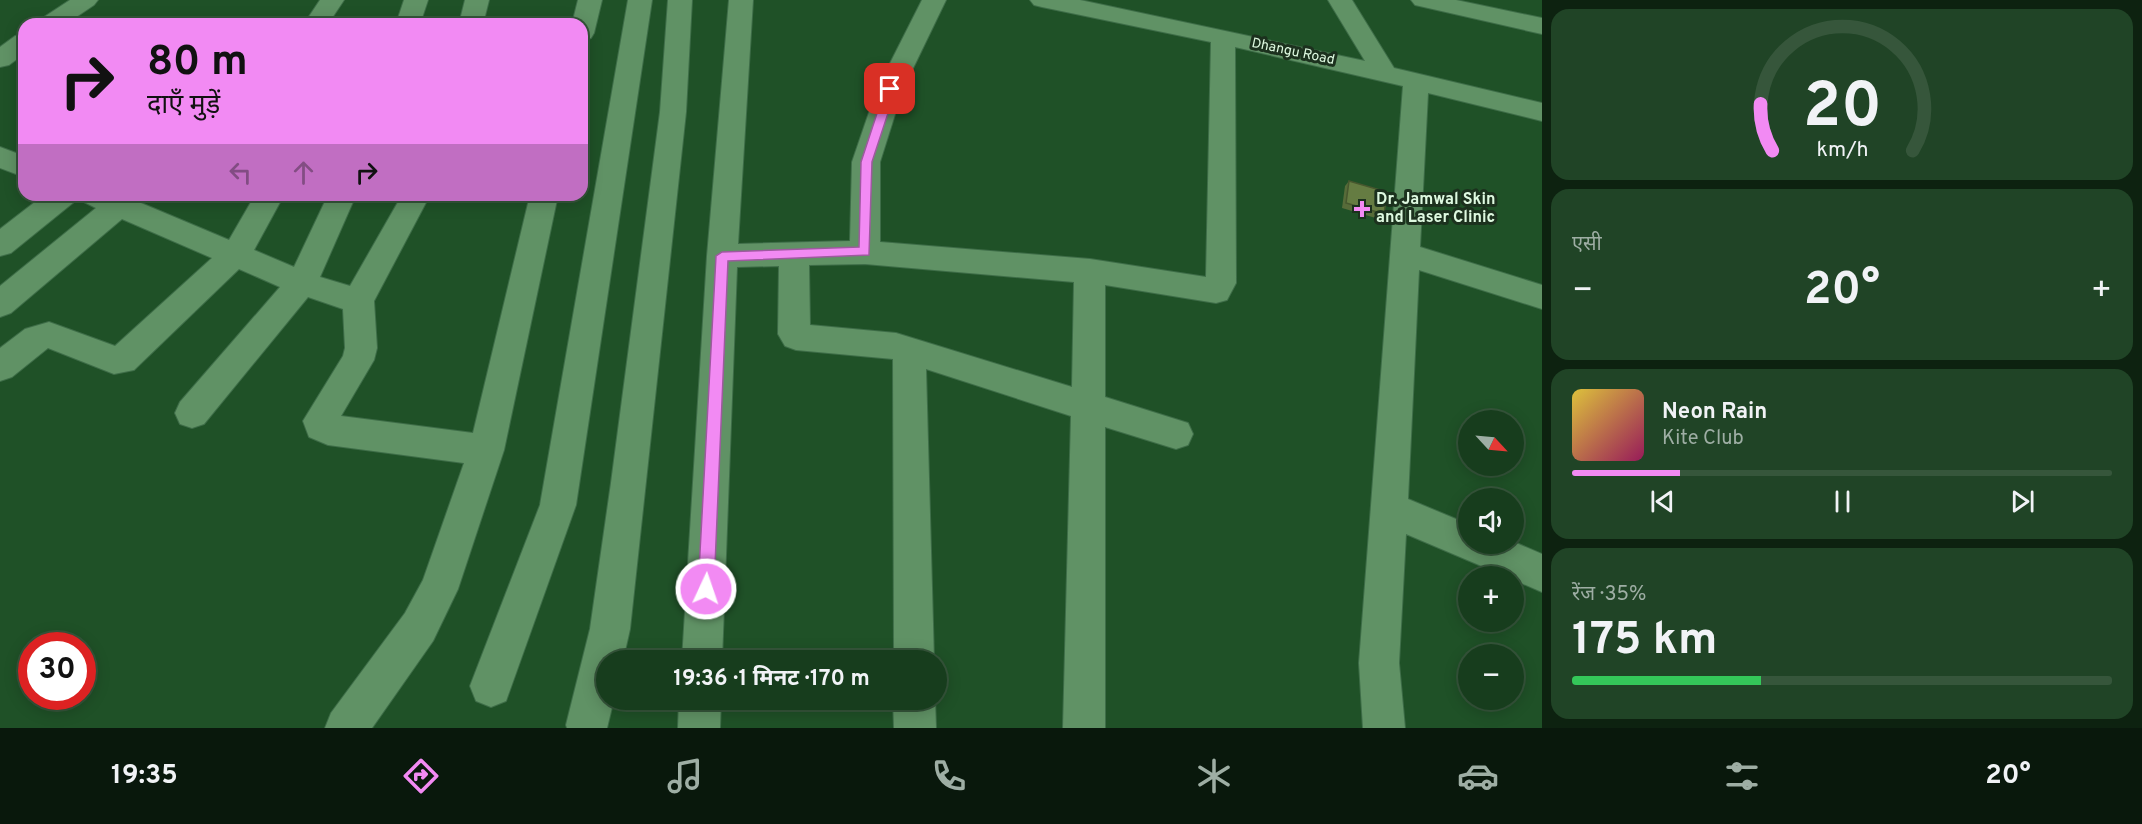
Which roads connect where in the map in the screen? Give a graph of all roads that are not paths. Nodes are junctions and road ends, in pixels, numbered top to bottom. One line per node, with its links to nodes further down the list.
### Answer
1 (86, 0): 14 (street)
2 (332, 0): 15 (street)
3 (416, 0): 16 (street)
4 (477, 0): 17 (street)
5 (590, 0): 18 (street)
6 (640, 0): 57 (street)
7 (680, 0): 60 (street)
8 (741, 0): 39 (street)
9 (934, 0): 35 (street)
10 (1042, 0): 20 (street, Dhangu Road)
11 (1340, 0): 23 (street)
12 (1423, 0): 13 (street)
13 (1470, 5): 19 (street)
14 (59, 18)
15 (320, 18)
16 (410, 18)
17 (472, 18)
18 (586, 18)
19 (1542, 26)
20 (1223, 37): 23 (street, Dhangu Road); 40 (street)
21 (18, 46): 22 (street)
22 (0, 59)
23 (1400, 77): 24 (street, Dhangu Road); 38 (street)
24 (1542, 112)
25 (0, 157): 26 (street)
26 (18, 164)
27 (56, 201): 34 (street)
28 (105, 201): 44 (street)
29 (108, 201): 36 (street)
30 (267, 201): 36 (street)
31 (339, 201): 41 (street)
32 (413, 201): 43 (street)
33 (543, 201): 50 (street)
34 (0, 245)
35 (865, 252): 37 (street); 40 (street)
36 (236, 254): 41 (street); 46 (street)
37 (794, 254): 39 (street); 45 (street)
38 (1404, 254): 42 (street); 51 (street)
39 (722, 256): 55 (street)
40 (1090, 271): 47 (street)
41 (302, 283): 43 (street); 48 (street)
42 (1542, 297)
43 (358, 301): 50 (street)
44 (0, 304)
45 (909, 350): 47 (street); 56 (street)
46 (0, 367)
47 (1088, 408): 49 (street); 64 (street)
48 (192, 413)
49 (1176, 434)
50 (486, 450): 61 (street)
51 (1389, 509): 52 (street); 65 (street)
52 (1458, 538)
53 (1496, 554): 54 (street)
54 (1542, 573)
55 (702, 650)
56 (914, 650)
57 (491, 686)
58 (700, 710): 62 (street)
59 (914, 710): 63 (street)
60 (587, 724)
61 (346, 728)
62 (699, 728)
63 (915, 728)
64 (1084, 728)
65 (1384, 728)

